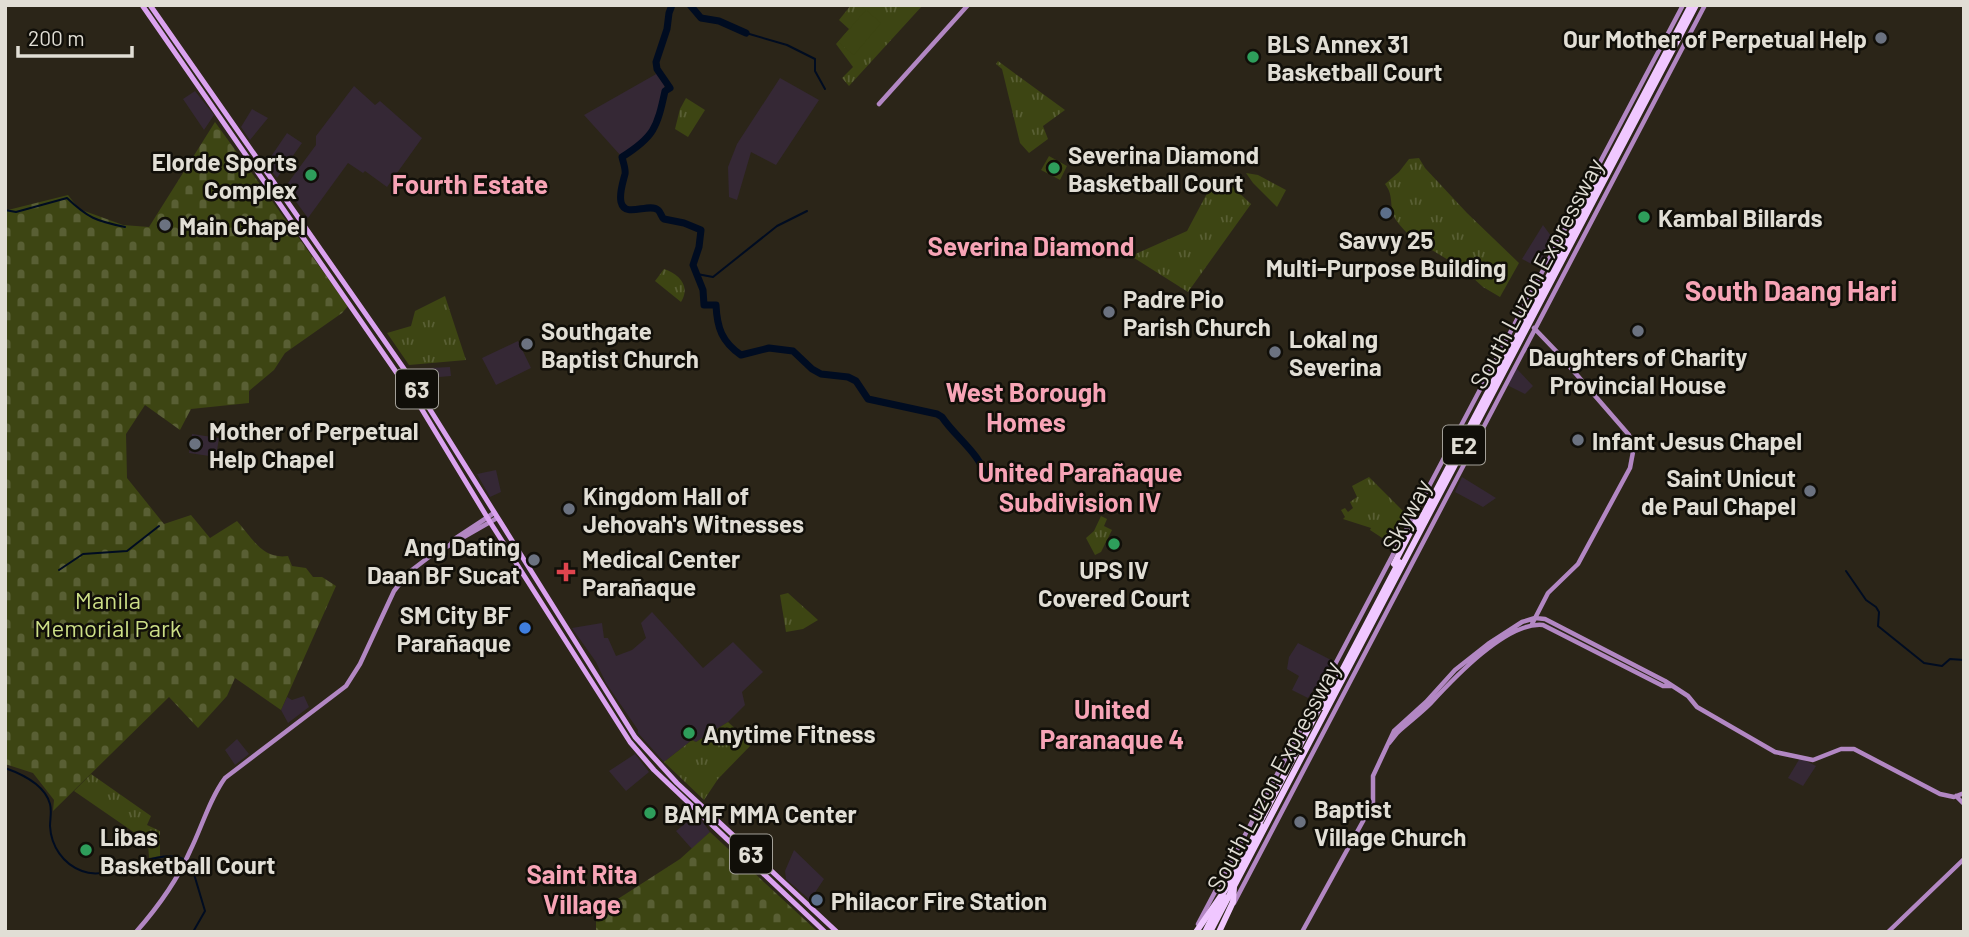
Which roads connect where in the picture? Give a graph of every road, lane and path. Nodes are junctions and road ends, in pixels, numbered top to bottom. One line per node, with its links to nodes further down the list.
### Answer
1 (142, 5): 6 (main road, 63)
2 (150, 5): 6 (main road, 63)
3 (968, 5): 7 (street)
4 (1691, 5): 21 (highway, Skyway / E2); 25 (street); 26 (highway, South Luzon Expressway / E2)
5 (1705, 5): 8 (street)
6 (167, 34): 9 (main road, 63); 10 (main road, 63)
7 (879, 104)
8 (1534, 328): 11 (street); 27 (street)
9 (496, 515): 10 (street); 19 (main road, 63)
10 (489, 519): 19 (main road, 63); 22 (street)
11 (1535, 618): 12 (street); 13 (street); 14 (street)
12 (1532, 624): 13 (street); 14 (street)
13 (1672, 686): 16 (street)
14 (1386, 748): 28 (street)
15 (1964, 793): 16 (street)
16 (1956, 796): 17 (street)
17 (1964, 804)
18 (1964, 859): 29 (street)
19 (765, 871): 20 (main road, 63)
20 (771, 876): 23 (main road, 63); 24 (main road, 63)
21 (1232, 884): 25 (highway, bridge); 26 (highway, Skyway / E2); 27 (highway, bridge)
22 (136, 932)
23 (825, 932)
24 (836, 932)
25 (1195, 932)
26 (1207, 932)
27 (1218, 932)
28 (1302, 932)
29 (1888, 932)

